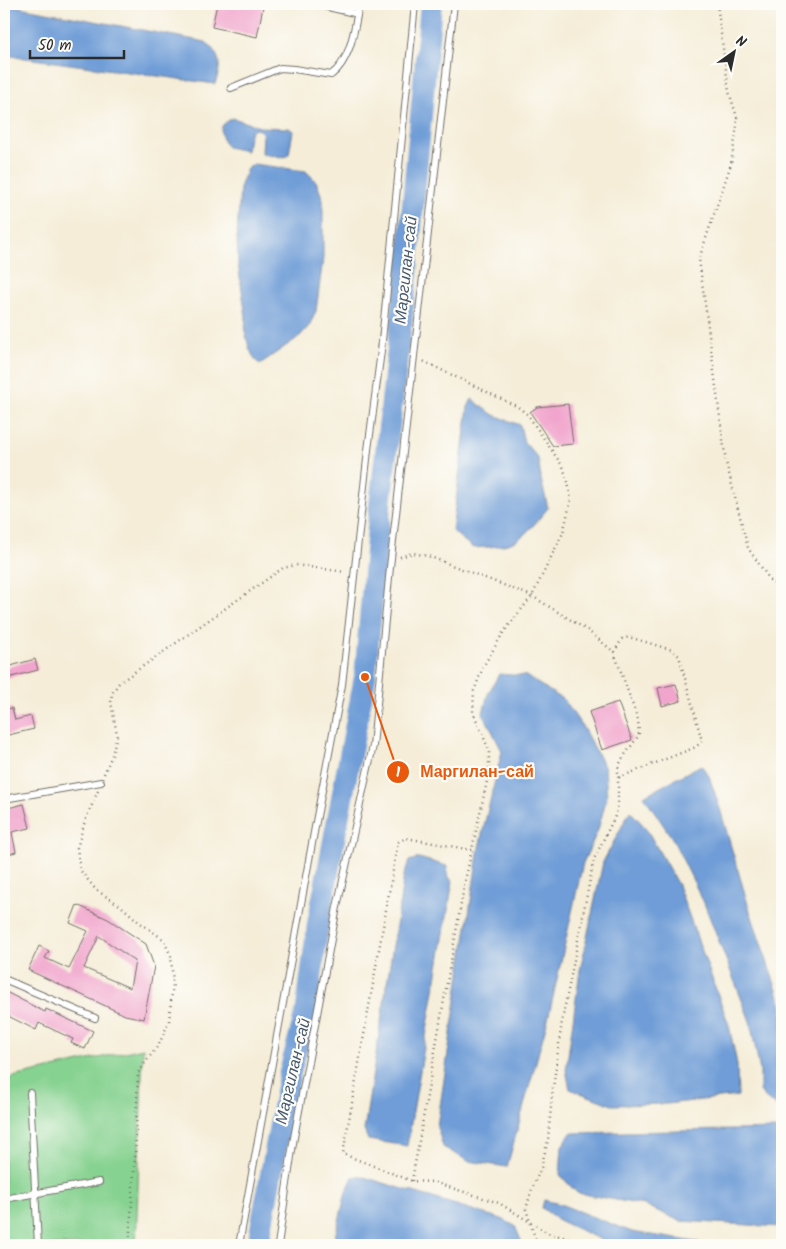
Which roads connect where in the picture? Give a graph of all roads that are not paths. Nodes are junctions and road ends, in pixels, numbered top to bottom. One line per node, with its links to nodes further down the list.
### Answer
1 (315, 4): 5 (lane)
2 (376, 4): 5 (lane)
3 (415, 4): 16 (lane)
4 (454, 4): 17 (lane)
5 (359, 6): 6 (lane)
6 (231, 88)
7 (101, 782): 8 (lane)
8 (4, 799)
9 (4, 979): 10 (lane)
10 (95, 1018)
11 (30, 1094): 13 (lane)
12 (99, 1182): 13 (lane)
13 (35, 1193): 14 (lane); 15 (lane)
14 (4, 1199)
15 (38, 1245)
16 (239, 1245)
17 (278, 1245)

